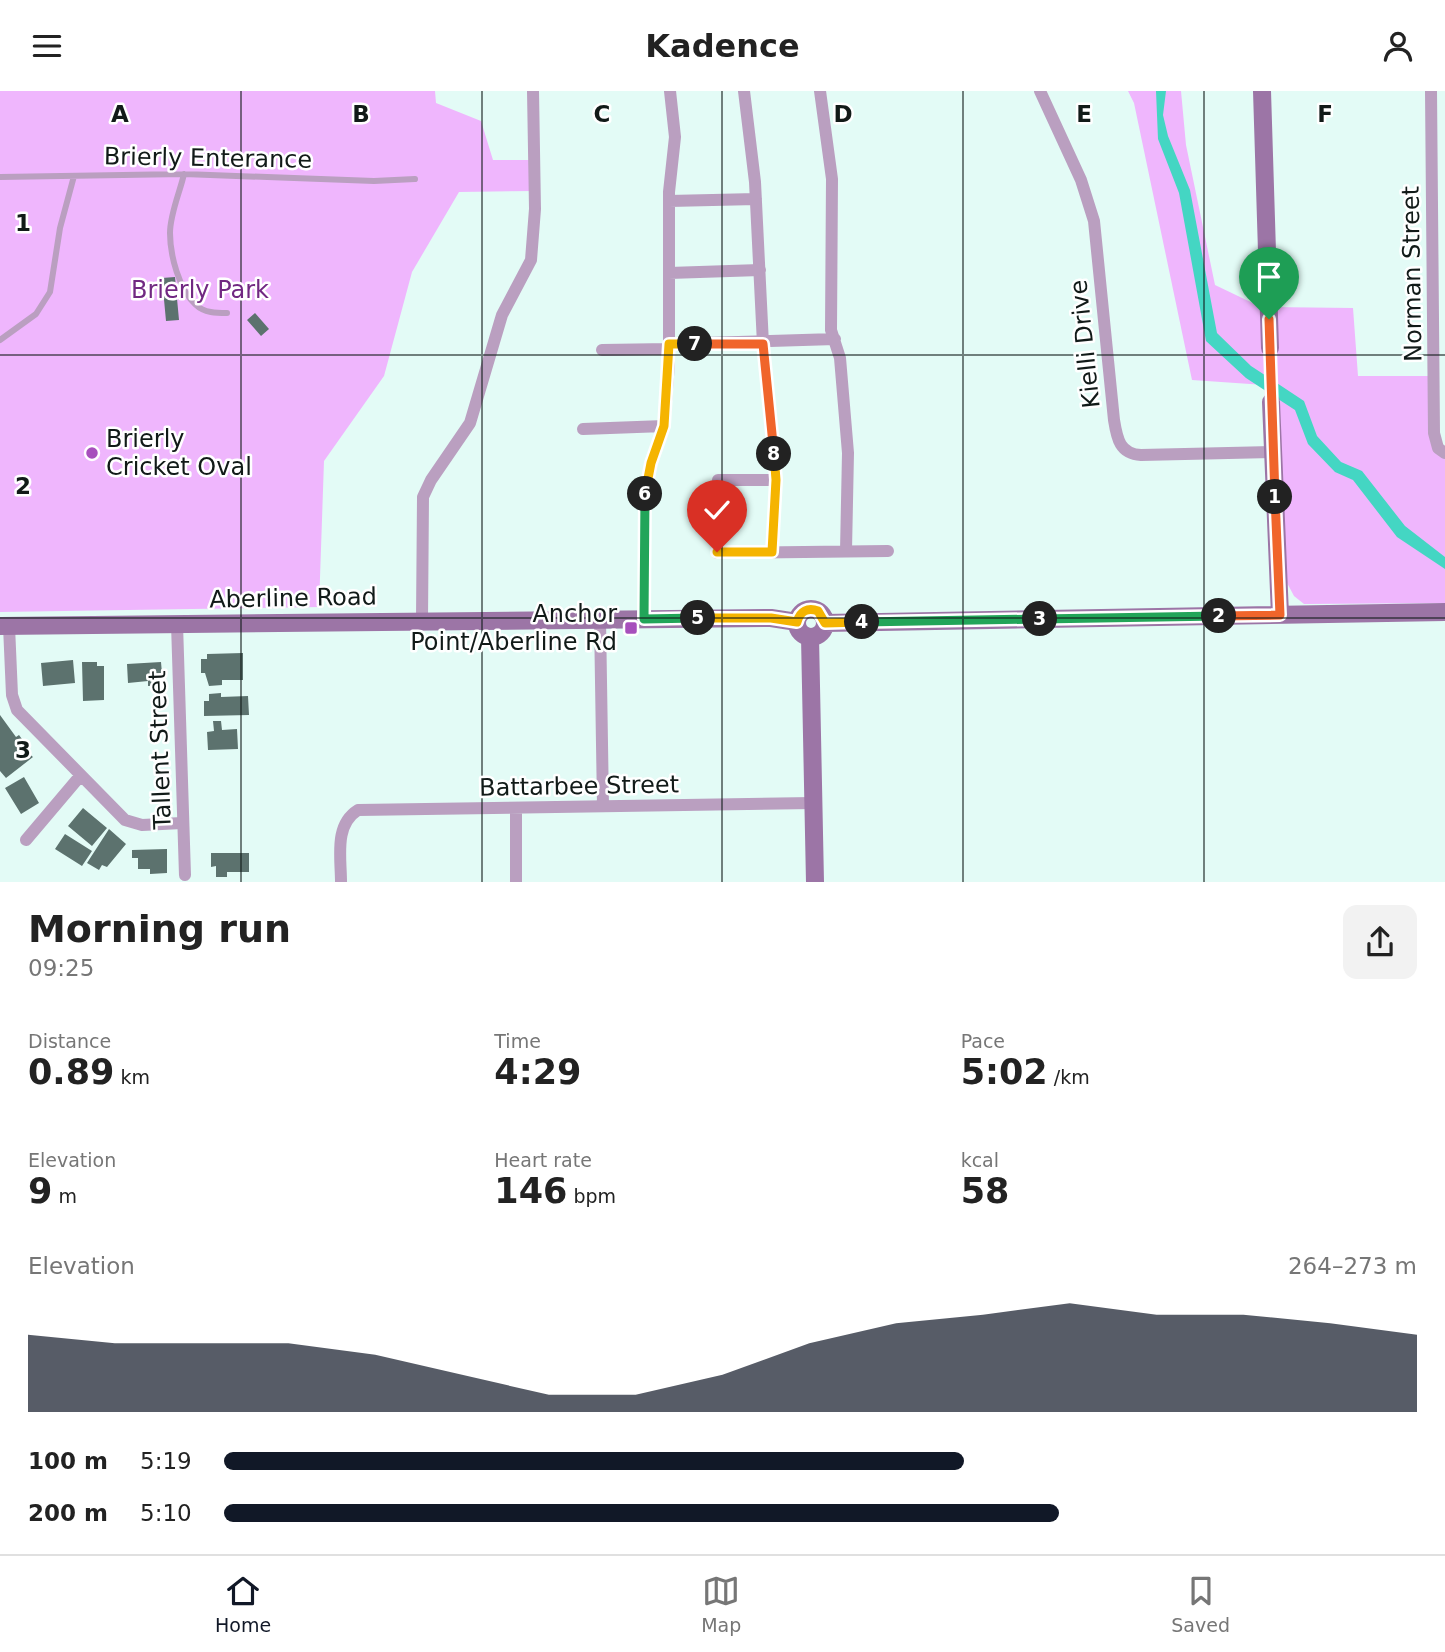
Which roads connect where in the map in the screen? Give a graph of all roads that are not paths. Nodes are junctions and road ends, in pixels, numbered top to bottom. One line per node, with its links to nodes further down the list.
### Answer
1 (533, 91): 38 (street)
2 (670, 91): 13 (street)
3 (744, 91): 12 (street)
4 (820, 91): 17 (street)
5 (1040, 91): 26 (street, Kielli Drive)
6 (1262, 91): 21 (street)
7 (1431, 91): 27 (street, Norman Street)
8 (184, 174): 9 (lane, Brierly Enterance); 11 (lane, Brierly Enterance); 16 (lane)
9 (74, 176): 10 (lane, Brierly Enterance); 18 (lane)
10 (0, 177)
11 (415, 179)
12 (756, 199): 13 (street); 14 (street)
13 (669, 201): 15 (street)
14 (760, 270): 15 (street); 19 (street)
15 (669, 273): 20 (street)
16 (228, 313)
17 (835, 339): 19 (street); 30 (street)
18 (0, 340)
19 (763, 344): 20 (street); 29 (street)
20 (669, 347): 22 (street); 24 (street)
21 (1270, 348): 23 (street)
22 (602, 350)
23 (1271, 402): 26 (street)
24 (664, 426): 25 (street); 37 (street)
25 (583, 429)
26 (1273, 452): 35 (street)
27 (1445, 453)
28 (718, 480): 29 (street)
29 (776, 480): 33 (street)
30 (846, 551): 31 (street); 33 (street)
31 (888, 551)
32 (717, 552): 33 (street)
33 (772, 552)
34 (1445, 612): 35 (street)
35 (1280, 615): 40 (street)
36 (600, 619): 37 (street, Aberline Road); 38 (street, Aberline Road); 46 (street)
37 (644, 619): 39 (street, Aberline Road)
38 (422, 620): 41 (street, Aberline Road)
39 (797, 622): 40 (street); 43 (street)
40 (825, 623): 43 (street)
41 (177, 624): 42 (street, Aberline Road); 48 (street, Tallent Street)
42 (5, 626): 44 (street)
43 (810, 637): 45 (street)
44 (81, 775): 48 (street); 49 (street)
45 (813, 803): 46 (street, Battarbee Street); 53 (street)
46 (603, 806): 47 (street, Battarbee Street)
47 (516, 808): 51 (street, Battarbee Street); 52 (street)
48 (183, 823): 50 (street, Tallent Street)
49 (26, 840)
50 (185, 875)
51 (341, 882)
52 (516, 882)
53 (814, 882)

